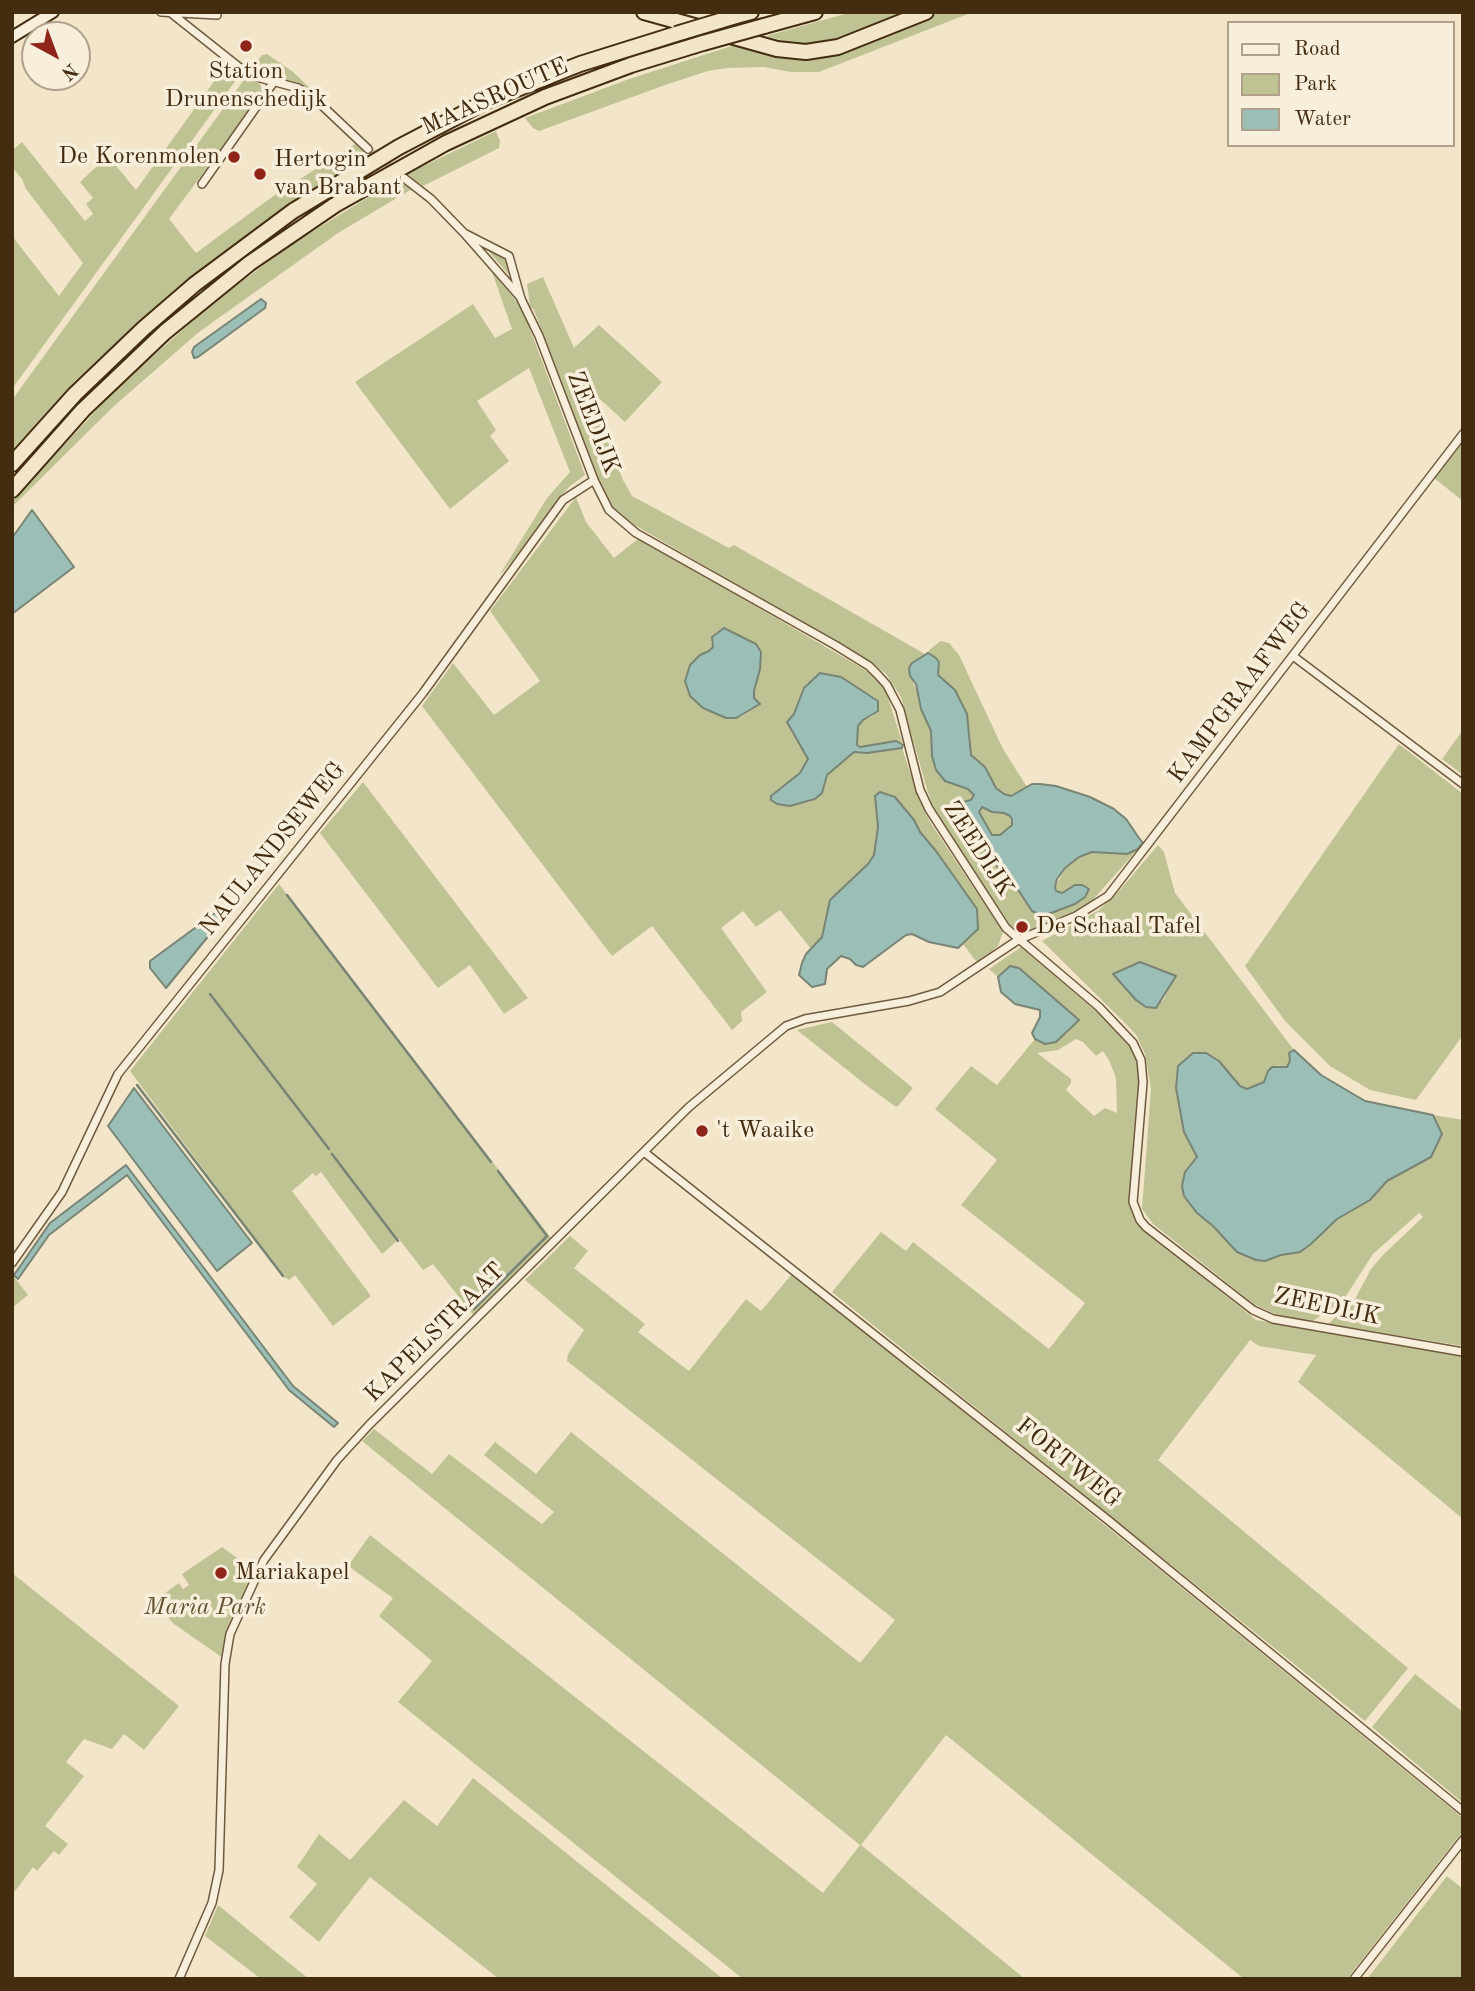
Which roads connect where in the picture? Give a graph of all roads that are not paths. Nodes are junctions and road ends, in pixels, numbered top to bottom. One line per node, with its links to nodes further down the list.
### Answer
1 (52, 12): 9 (main road)
2 (161, 12): 7 (street)
3 (644, 12): 6 (highway)
4 (751, 12): 18 (highway, MAASROUTE, bridge)
5 (816, 12): 20 (highway, MAASROUTE, bridge)
6 (926, 12)
7 (171, 13): 8 (street); 11 (street)
8 (217, 15)
9 (37, 16): 10 (main road)
10 (12, 37)
11 (273, 83): 12 (street); 14 (street)
12 (368, 149)
13 (404, 178): 15 (street, ZEEDIJK)
14 (202, 184)
15 (464, 233): 16 (street, ZEEDIJK); 16 (street, ZEEDIJK)
16 (521, 299): 19 (street, ZEEDIJK)
17 (1463, 434): 21 (street, KAMPGRAAFWEG)
18 (12, 464)
19 (594, 480): 23 (street, ZEEDIJK); 25 (street, NAULANDSEWEG)
20 (12, 491)
21 (1293, 656): 22 (street); 23 (street, KAMPGRAAFWEG)
22 (1463, 784)
23 (1018, 940): 24 (street, KAPELSTRAAT); 26 (street, ZEEDIJK)
24 (644, 1152): 27 (street, FORTWEG); 29 (street, KAPELSTRAAT)
25 (12, 1263)
26 (1463, 1352)
27 (1463, 1811)
28 (1463, 1840): 30 (street)
29 (179, 1979)
30 (1354, 1979)

